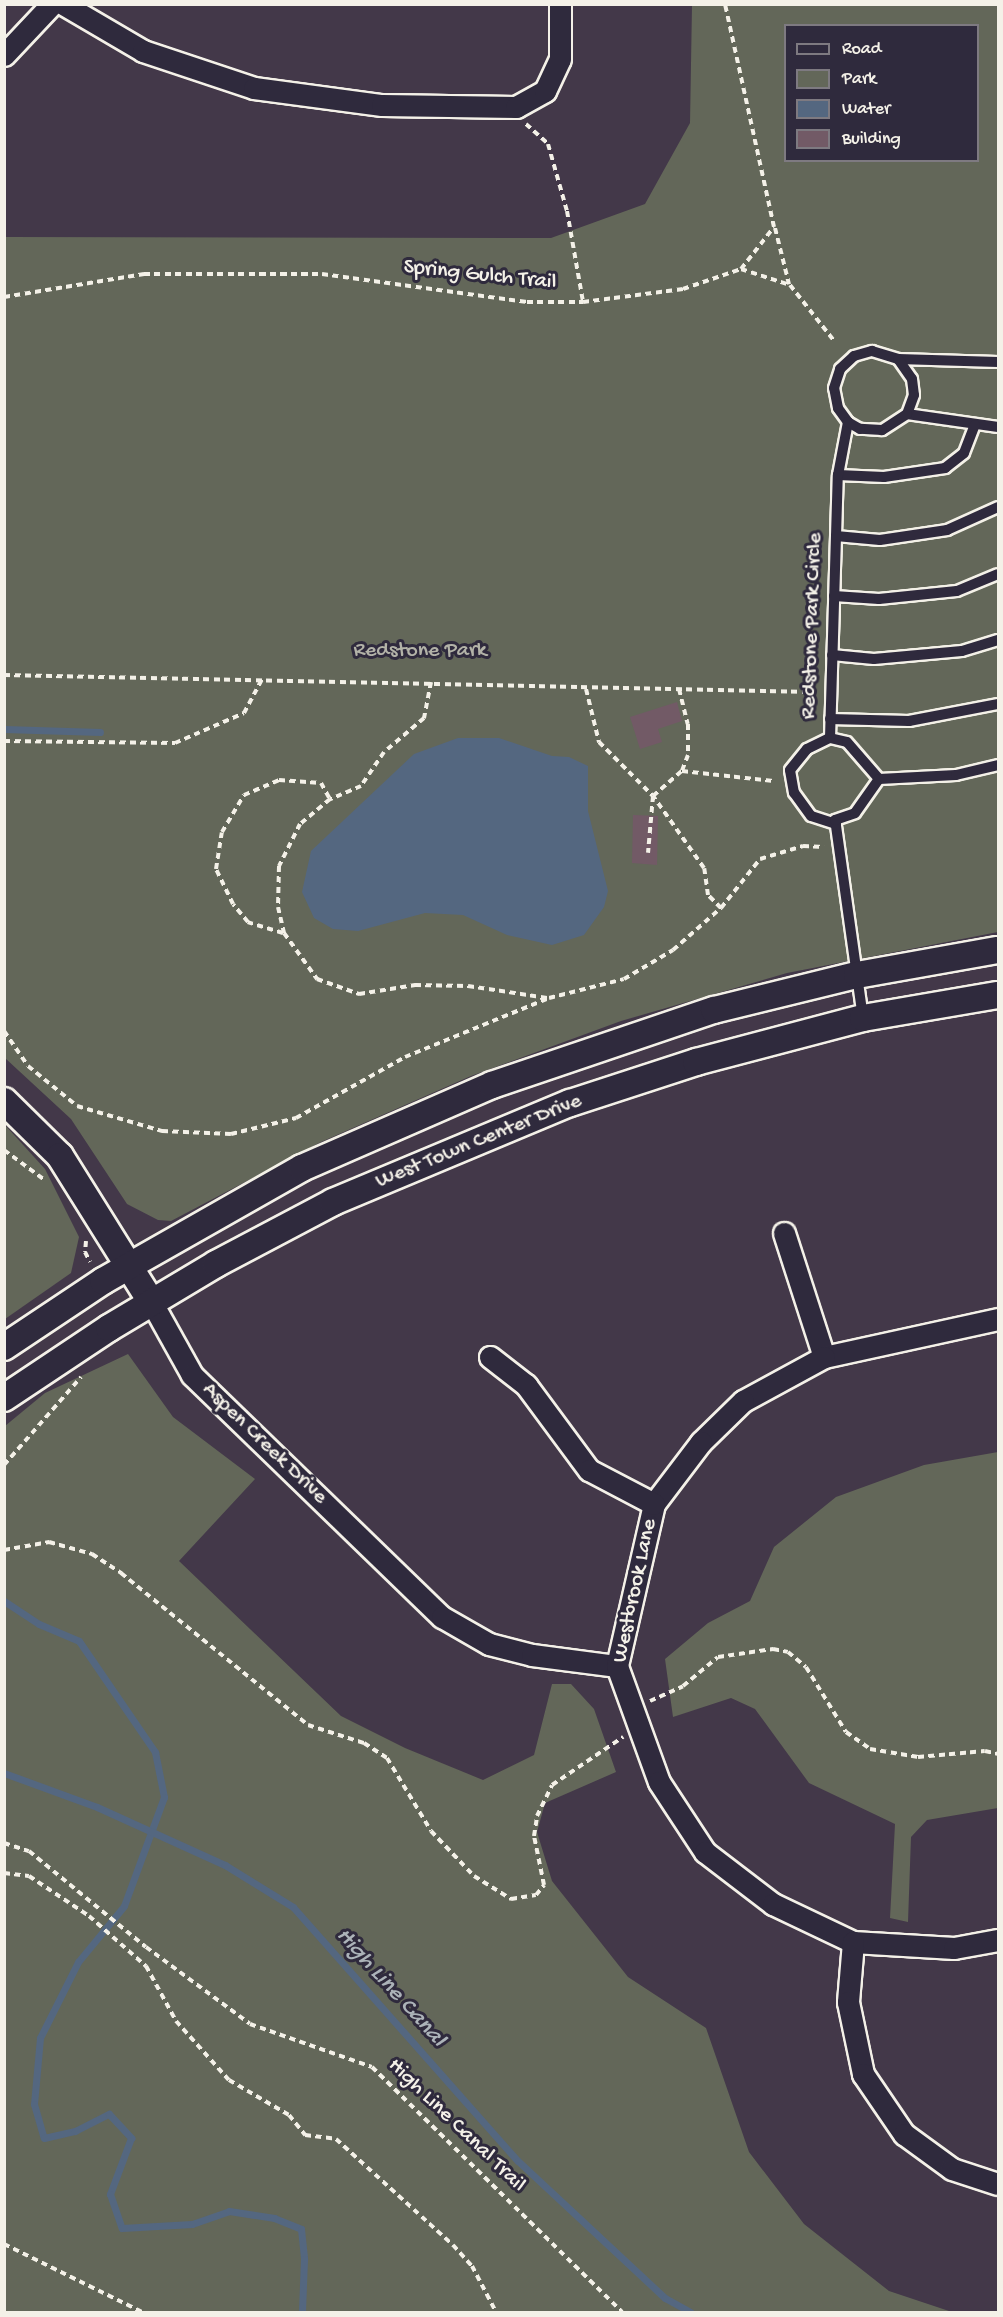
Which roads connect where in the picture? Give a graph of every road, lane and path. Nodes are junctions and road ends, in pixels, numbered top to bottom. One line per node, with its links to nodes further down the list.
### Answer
1 (51, 4): 5 (street)
2 (63, 4): 6 (street)
3 (560, 4): 6 (street)
4 (724, 4): 7 (path)
5 (4, 55)
6 (516, 107): 11 (path)
7 (774, 227): 8 (path); 9 (path)
8 (741, 269): 9 (path); 11 (path, Spring Gulch Trail)
9 (790, 285): 12 (path)
10 (4, 297): 11 (path, Spring Gulch Trail)
11 (583, 302)
12 (835, 342)
13 (898, 359): 14 (lane); 15 (lane); 16 (lane)
14 (999, 362)
15 (907, 414): 16 (lane); 17 (lane)
16 (848, 422): 19 (lane, Redstone Park Circle)
17 (975, 425): 18 (lane); 19 (lane)
18 (999, 427)
19 (837, 475): 21 (lane, Redstone Park Circle)
20 (999, 507): 21 (lane)
21 (836, 536): 23 (lane, Redstone Park Circle)
22 (999, 574): 23 (lane)
23 (834, 596): 25 (lane, Redstone Park Circle)
24 (999, 640): 25 (lane)
25 (832, 655): 33 (lane, Redstone Park Circle)
26 (4, 675): 27 (path)
27 (262, 679): 28 (path); 35 (path)
28 (431, 682): 29 (path); 41 (path)
29 (586, 689): 30 (path); 40 (path)
30 (679, 689): 31 (path); 37 (path)
31 (814, 692)
32 (999, 704): 33 (lane)
33 (830, 718): 34 (lane, Redstone Park Circle)
34 (830, 738): 38 (lane); 42 (lane, Redstone Park Circle)
35 (4, 741)
36 (999, 765): 38 (lane)
37 (682, 771): 39 (path); 40 (path)
38 (879, 778): 42 (lane)
39 (773, 782)
40 (653, 796): 44 (path); 45 (path)
41 (330, 799): 46 (path); 46 (path)
42 (836, 824): 43 (lane)
43 (840, 847): 45 (path); 48 (lane)
44 (648, 853)
45 (721, 908): 50 (path)
46 (284, 933): 50 (path)
47 (999, 950): 48 (street, West Town Center Drive)
48 (857, 975): 51 (lane); 58 (street, West Town Center Drive)
49 (999, 995): 51 (street, West Town Center Drive)
50 (549, 998): 52 (path)
51 (863, 1018): 60 (street, West Town Center Drive)
52 (4, 1031)
53 (4, 1101): 58 (street, Aspen Creek Drive)
54 (4, 1150): 55 (path)
55 (52, 1187)
56 (85, 1232): 59 (path)
57 (784, 1233): 64 (street)
58 (129, 1266): 59 (street, West Town Center Drive); 60 (street, Aspen Creek Drive)
59 (103, 1281): 62 (street, West Town Center Drive)
60 (152, 1303): 66 (street, West Town Center Drive); 70 (street, Aspen Creek Drive)
61 (999, 1319): 64 (street, Westbrook Lane)
62 (4, 1347)
63 (490, 1357): 68 (street)
64 (824, 1357): 68 (street, Westbrook Lane)
65 (83, 1374): 67 (path)
66 (4, 1398)
67 (4, 1465)
68 (654, 1504): 70 (street, Westbrook Lane)
69 (4, 1550): 71 (path)
70 (617, 1666): 71 (street, Westbrook Lane)
71 (639, 1726): 72 (path); 76 (street, Westbrook Lane)
72 (999, 1754)
73 (4, 1843): 81 (path, High Line Canal Trail)
74 (4, 1873): 80 (path)
75 (999, 1940): 76 (street, Westbrook Lane)
76 (853, 1942): 77 (street)
77 (999, 2184)
78 (4, 2244): 79 (path)
79 (142, 2313)
80 (496, 2313)
81 (622, 2313)

